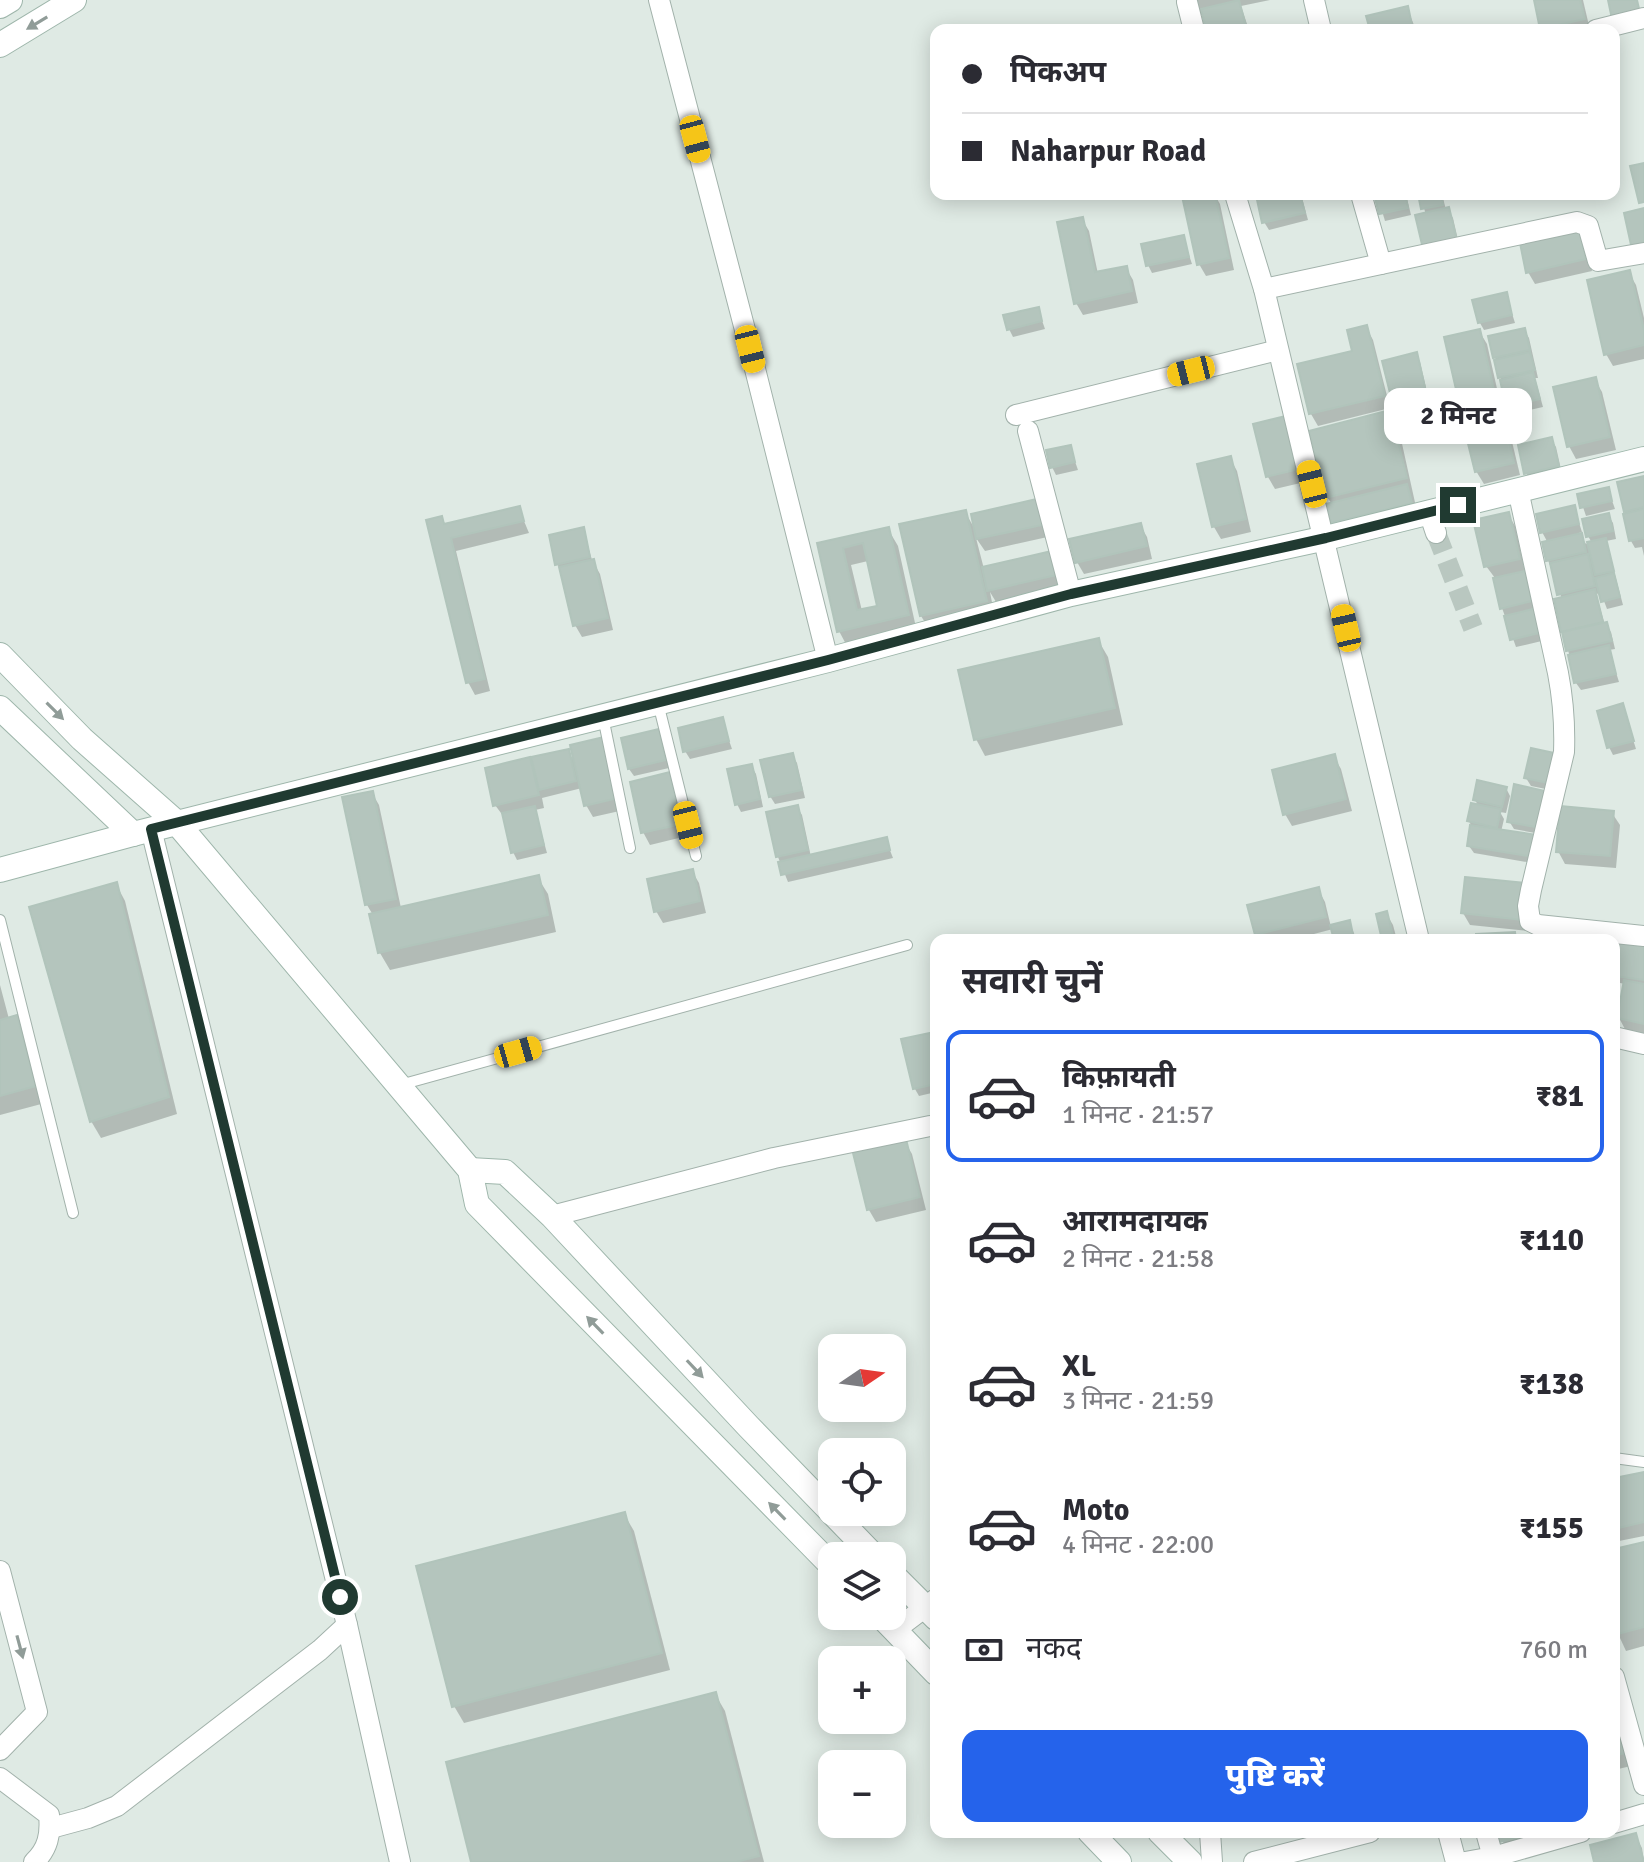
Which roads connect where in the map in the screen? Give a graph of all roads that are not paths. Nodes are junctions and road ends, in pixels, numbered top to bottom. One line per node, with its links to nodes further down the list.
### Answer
1 (10, 0): 6 (street)
2 (74, 0): 11 (street, one-way to 11)
3 (659, 0): 23 (street)
4 (1314, 0): 9 (street)
5 (1187, 2): 8 (street)
6 (0, 6)
7 (1644, 18): 10 (street)
8 (1192, 24)
9 (1320, 24)
10 (1620, 24)
11 (0, 45)
12 (1237, 200): 16 (street)
13 (1363, 200): 15 (street)
14 (1644, 253): 15 (street)
15 (1381, 264): 16 (street)
16 (1264, 289): 17 (street)
17 (1278, 350): 20 (street); 21 (street)
18 (1644, 459): 19 (street)
19 (1518, 490): 20 (street); 34 (street)
20 (1326, 538): 21 (street); 33 (street)
21 (1071, 594): 23 (street)
22 (0, 655): 27 (street, one-way to 27)
23 (828, 660): 24 (street)
24 (658, 703): 26 (street); 30 (lane)
25 (0, 708): 28 (street)
26 (603, 717): 27 (street); 29 (lane)
27 (177, 823): 28 (street); 38 (street)
28 (142, 831): 31 (street); 52 (street)
29 (630, 848)
30 (696, 856)
31 (0, 870)
32 (0, 920): 41 (lane)
33 (1418, 934)
34 (1644, 936)
35 (907, 945): 38 (lane)
36 (1620, 1038): 37 (street)
37 (1644, 1044)
38 (398, 1085): 40 (street)
39 (930, 1126): 42 (street)
40 (470, 1170): 42 (street); 46 (street, one-way to 40)
41 (73, 1213)
42 (552, 1216): 45 (street, one-way to 45)
43 (1620, 1459): 44 (lane)
44 (1644, 1462)
45 (860, 1542)
46 (818, 1552)
47 (0, 1571): 56 (street, one-way to 56)
48 (906, 1586): 49 (street)
49 (930, 1606)
50 (930, 1609): 51 (street)
51 (906, 1617)
52 (347, 1625): 61 (street); 71 (street)
53 (895, 1630): 54 (street)
54 (930, 1667)
55 (1620, 1699): 58 (street)
56 (0, 1750)
57 (0, 1778): 61 (street)
58 (1644, 1785)
59 (1644, 1814): 60 (street)
60 (1620, 1821)
61 (51, 1828): 70 (street)
62 (1096, 1838): 72 (street)
63 (1166, 1838): 73 (street)
64 (1210, 1838): 74 (street)
65 (1347, 1838): 75 (street)
66 (1450, 1838): 76 (street)
67 (1488, 1838): 69 (street)
68 (1560, 1838): 69 (street)
69 (1493, 1857): 77 (street)
70 (34, 1862)
71 (400, 1862)
72 (1119, 1862)
73 (1190, 1862)
74 (1212, 1862)
75 (1254, 1862)
76 (1456, 1862)
77 (1465, 1862)

